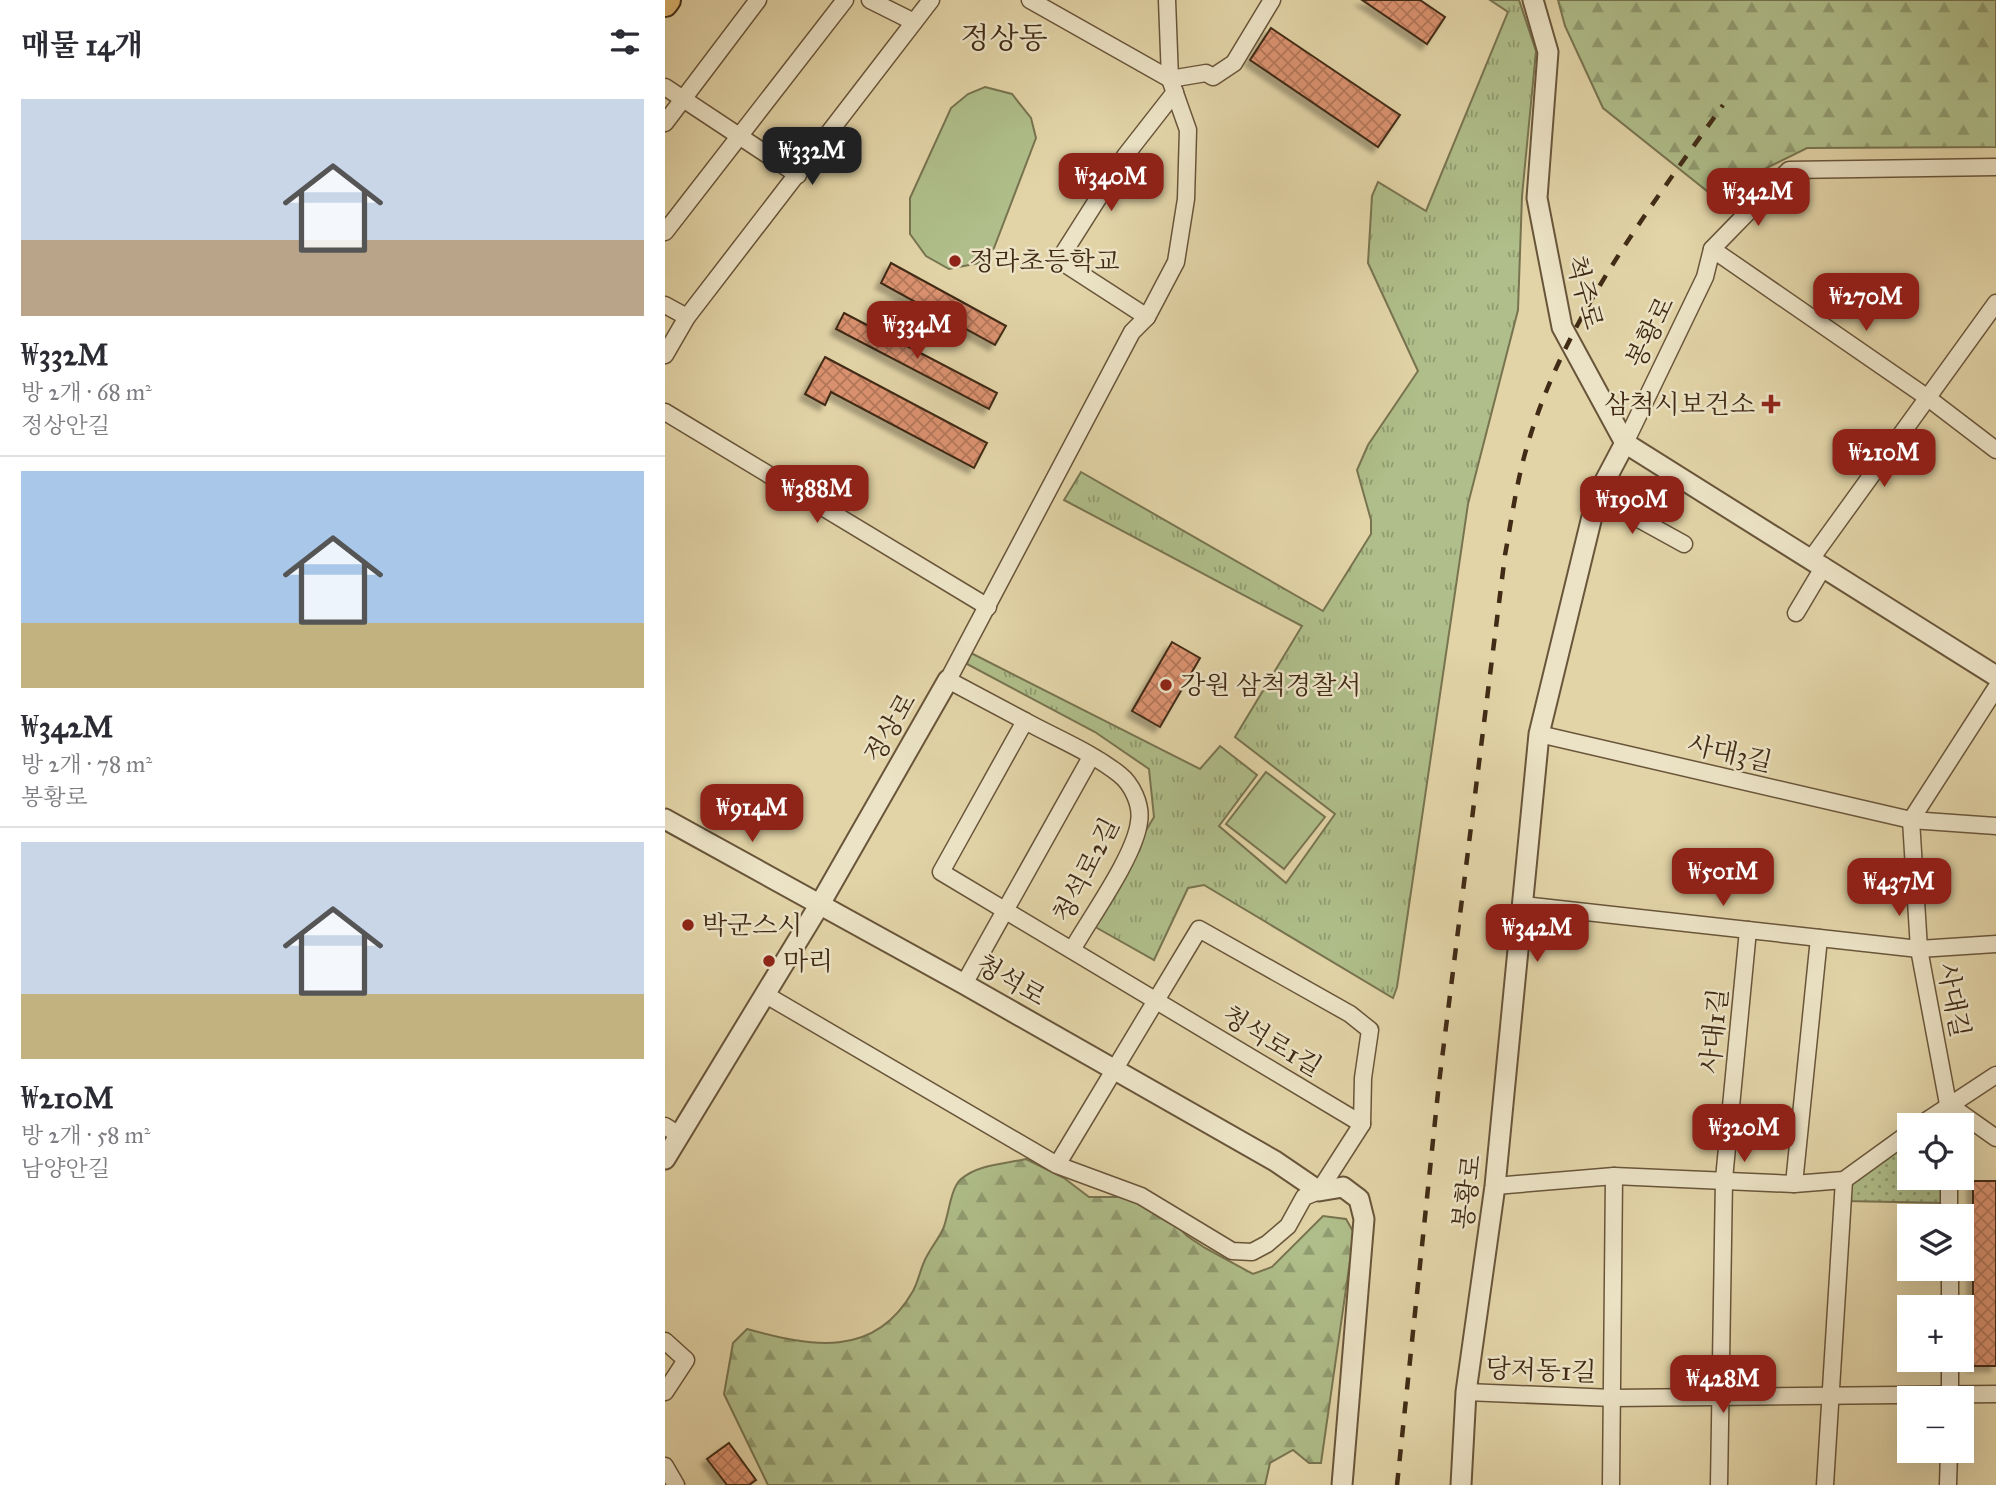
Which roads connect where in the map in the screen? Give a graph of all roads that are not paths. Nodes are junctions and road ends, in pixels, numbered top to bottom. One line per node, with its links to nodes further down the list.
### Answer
1 (668, 0): 10 (main road)
2 (758, 0): 14 (street)
3 (845, 0): 16 (street)
4 (870, 0): 11 (street)
5 (931, 0): 11 (street)
6 (1031, 0): 12 (street)
7 (1167, 0): 12 (street, 정상로)
8 (1272, 0): 12 (street)
9 (1533, 0): 28 (street, 척주로)
10 (665, 4)
11 (914, 22): 18 (street)
12 (1173, 85): 24 (street, 정상로); 24 (street)
13 (665, 87): 14 (street)
14 (683, 100): 15 (street); 16 (street)
15 (665, 123)
16 (739, 136): 18 (street); 19 (street)
17 (1996, 167): 20 (street, 봉황로)
18 (798, 175): 23 (street)
19 (665, 232)
20 (1712, 249): 26 (street); 28 (street, 봉황로)
21 (1996, 303): 26 (street)
22 (665, 305): 23 (street)
23 (687, 317): 25 (street)
24 (1147, 317): 33 (street, 정상로)
25 (665, 355)
26 (1928, 398): 29 (street); 32 (street)
27 (665, 412): 33 (street)
28 (1625, 443): 30 (street, 봉황로); 32 (street, 척주로)
29 (1996, 450)
30 (1597, 496): 31 (street); 39 (street, 봉황로)
31 (1684, 544)
32 (1817, 563): 34 (street); 35 (street, 척주로)
33 (988, 607): 36 (street, 정상로)
34 (1796, 613)
35 (1996, 676)
36 (948, 680): 38 (street, 청석로2길); 44 (street, 정상로)
37 (1996, 688): 41 (street)
38 (1025, 721): 40 (street, 청석로2길); 46 (street, 청석로2길)
39 (1539, 734): 41 (street, 사대3길); 45 (street, 봉황로)
40 (1091, 757): 46 (street, 청석로2길); 51 (street, 청석로2길)
41 (1911, 820): 43 (street); 50 (street, 사대길)
42 (667, 826): 44 (street, 청석로)
43 (1996, 826)
44 (820, 904): 52 (street, 청석로); 53 (street, 정상로)
45 (1523, 905): 47 (street); 70 (street, 봉황로)
46 (1007, 912): 51 (street, 청석로2길); 52 (street, 청석로2길)
47 (1748, 930): 48 (street); 67 (street, 사대1길)
48 (1819, 937): 50 (street); 69 (street)
49 (1996, 944): 50 (street)
50 (1919, 948): 57 (street, 사대길)
51 (1072, 950): 54 (street, 청석로1길)
52 (964, 984): 55 (street, 청석로)
53 (766, 995): 61 (street, 정상로); 65 (street)
54 (1157, 1001): 55 (street); 60 (street, 청석로1길); 60 (street)
55 (1115, 1070): 65 (street); 71 (street, 청석로)
56 (1996, 1075): 57 (street)
57 (1948, 1104): 58 (street); 59 (street); 62 (street)
58 (1936, 1113)
59 (1948, 1113)
60 (1362, 1124): 71 (street)
61 (672, 1130): 64 (street, 정상로)
62 (1996, 1138)
63 (1897, 1142): 68 (street)
64 (665, 1158)
65 (1057, 1165): 71 (street)
66 (1614, 1176): 67 (street); 70 (street); 80 (street)
67 (1724, 1179): 69 (street); 79 (street, 사대1길)
68 (1845, 1180): 69 (street); 77 (street)
69 (1794, 1184)
70 (1495, 1186): 74 (street, 봉황로)
71 (1319, 1191): 84 (street)
72 (665, 1341): 73 (street)
73 (665, 1392)
74 (1466, 1392): 80 (street, 당저동1길); 85 (street, 봉황로)
75 (1996, 1394): 76 (street, 당저동1길)
76 (1974, 1395)
77 (1832, 1396): 78 (street, 당저동1길); 79 (street, 당저동1길); 88 (street)
78 (1897, 1396)
79 (1720, 1397): 80 (street, 당저동1길); 87 (street)
80 (1613, 1398): 86 (street, 당저동1길)
81 (1949, 1463): 89 (street)
82 (665, 1466): 83 (street)
83 (677, 1485)
84 (1342, 1485)
85 (1461, 1485)
86 (1611, 1485)
87 (1719, 1485)
88 (1825, 1485)
89 (1948, 1485)

